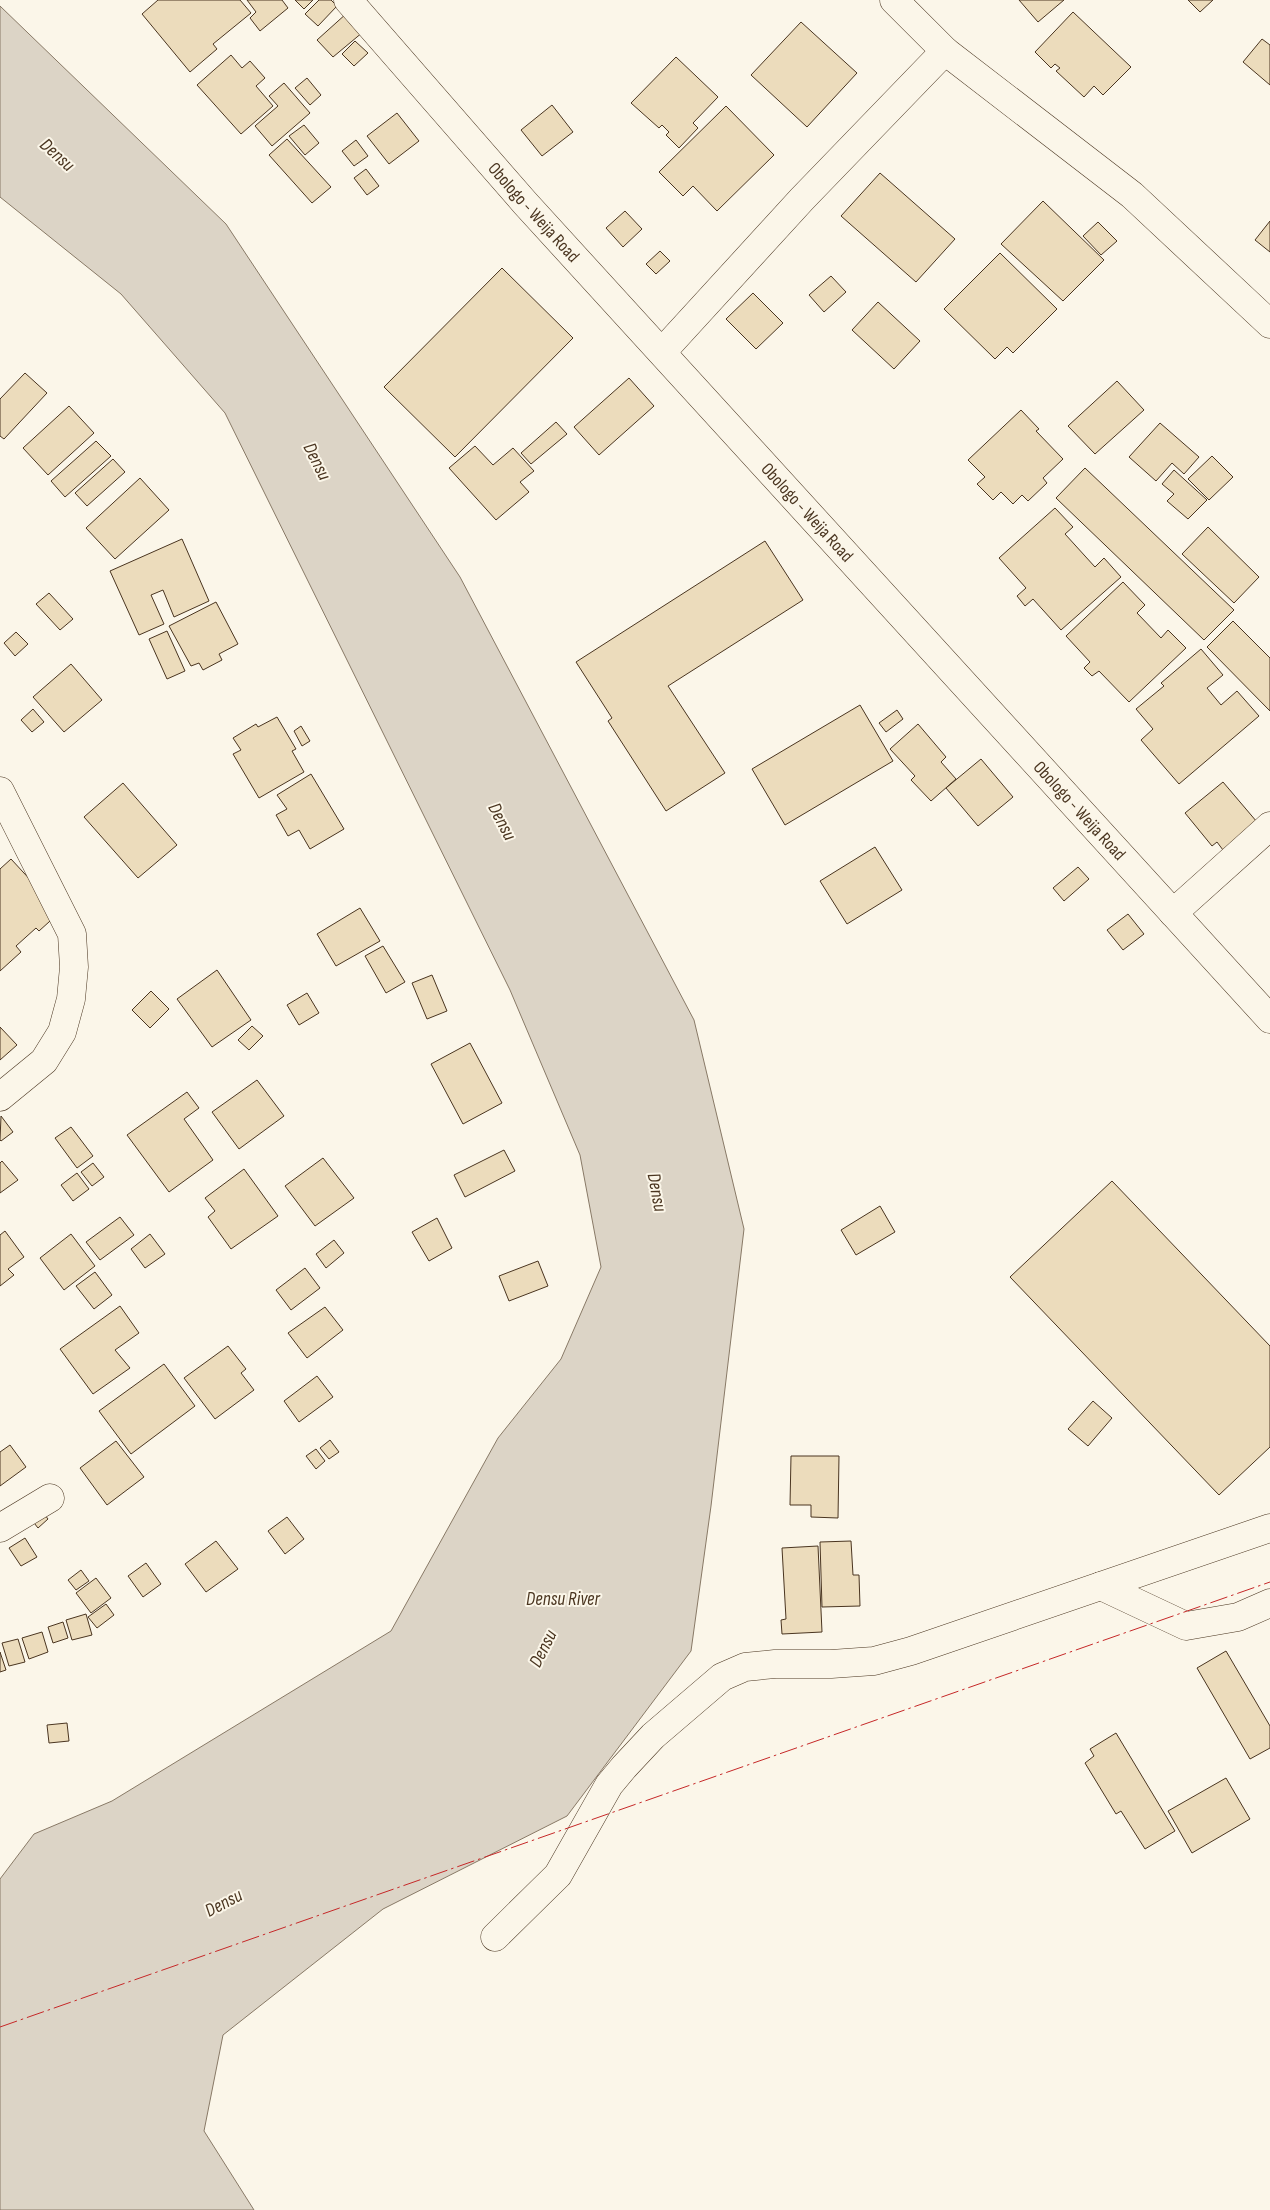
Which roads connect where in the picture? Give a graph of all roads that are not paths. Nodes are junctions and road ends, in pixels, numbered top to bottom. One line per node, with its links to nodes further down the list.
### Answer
1 (348, 0): 5 (street, Obologo - Weija Road)
2 (894, 0): 3 (street)
3 (945, 51): 4 (street); 5 (street)
4 (1270, 324)
5 (662, 352): 9 (street, Obologo - Weija Road)
6 (0, 791): 8 (street)
7 (1270, 826): 9 (street)
8 (8, 829): 11 (street)
9 (1173, 913): 10 (street, Obologo - Weija Road)
10 (1270, 1019)
11 (0, 1097)
12 (50, 1498): 13 (street)
13 (0, 1528)
14 (1270, 1528): 15 (street)
15 (1101, 1586): 16 (street); 17 (street)
16 (1270, 1603)
17 (495, 1936)

